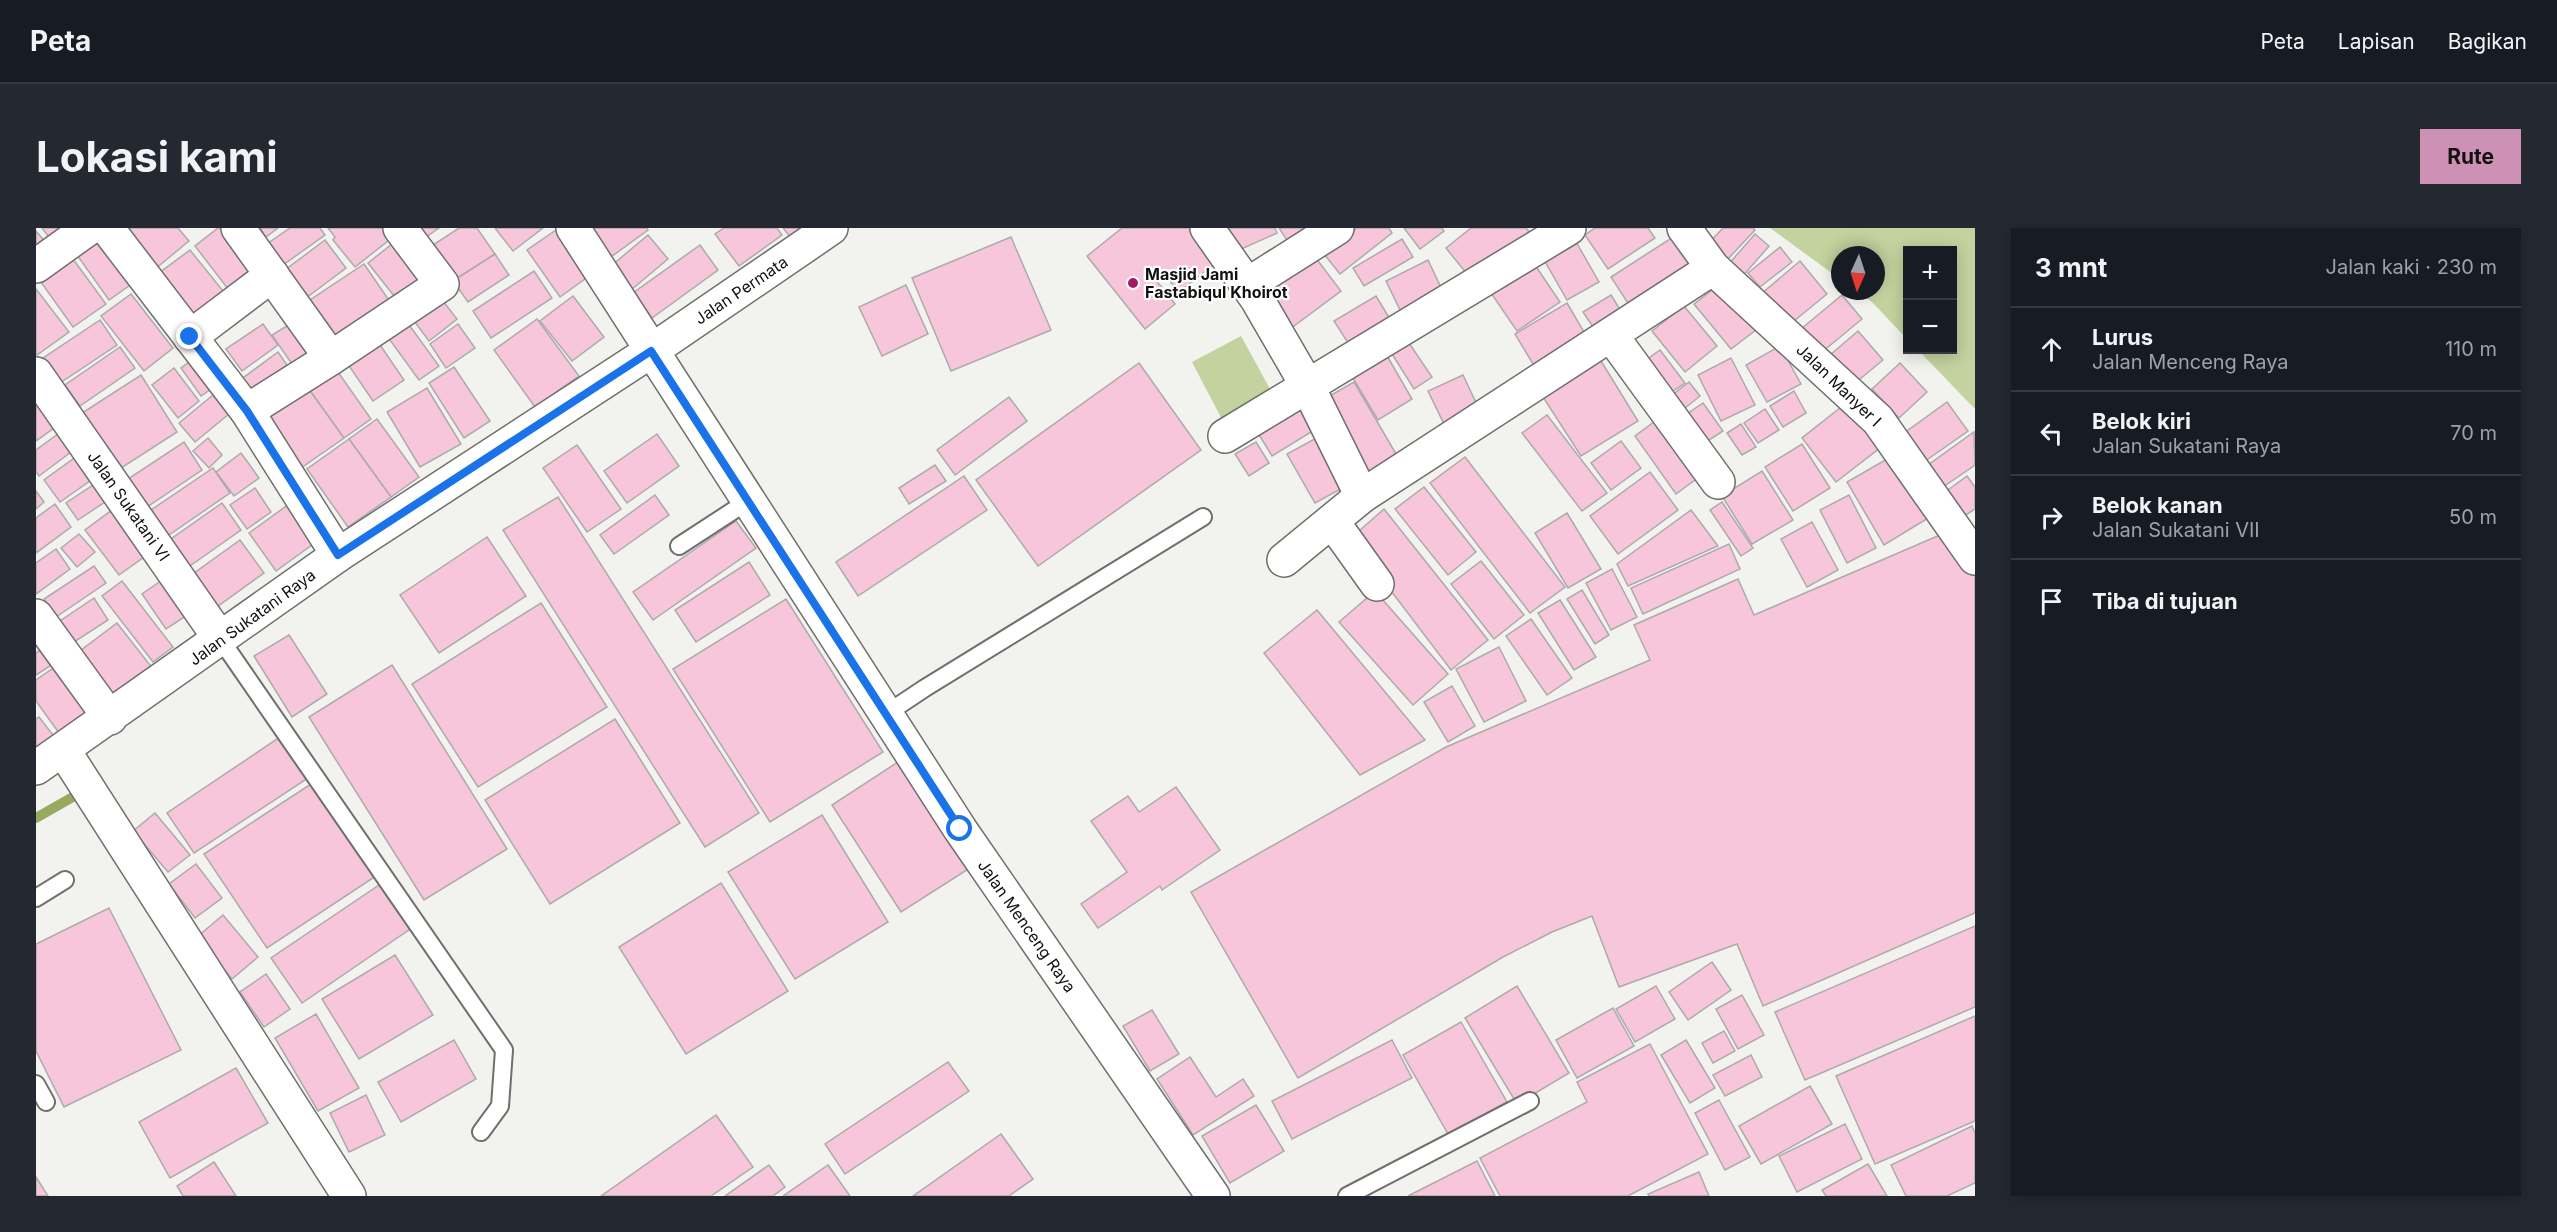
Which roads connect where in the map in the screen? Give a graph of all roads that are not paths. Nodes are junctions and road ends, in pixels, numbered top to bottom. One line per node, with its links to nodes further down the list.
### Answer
1 (89, 228): 11 (street)
2 (107, 228): 16 (street)
3 (238, 228): 13 (street)
4 (400, 228): 18 (street)
5 (573, 228): 17 (street, Jalan Menceng Raya)
6 (831, 228): 17 (street, Jalan Permata)
7 (1207, 228): 14 (street)
8 (1337, 228): 14 (street)
9 (1569, 228): 20 (street)
10 (1684, 228): 12 (street, Jalan Manyer I)
11 (36, 267)
12 (1713, 268): 15 (street); 30 (street, Jalan Manyer I)
13 (272, 275): 16 (street); 18 (street)
14 (1247, 285): 20 (street)
15 (1611, 335): 23 (street); 24 (street)
16 (190, 337): 21 (street)
17 (651, 351): 25 (street, Jalan Menceng Raya); 29 (street, Jalan Sukatani Raya)
18 (331, 358): 21 (street)
19 (36, 374): 34 (street, Jalan Sukatani VI)
20 (1308, 387): 22 (street); 24 (street)
21 (247, 411): 29 (street)
22 (1225, 436)
23 (1718, 482)
24 (1362, 496): 27 (street)
25 (748, 501): 28 (lane); 35 (street, Jalan Menceng Raya)
26 (1203, 517): 35 (lane)
27 (1332, 521): 31 (street); 32 (street)
28 (679, 546)
29 (338, 555): 34 (street, Jalan Sukatani Raya)
30 (1975, 558)
31 (1284, 560)
32 (1377, 584)
33 (36, 616): 36 (street)
34 (221, 640): 36 (street, Jalan Sukatani Raya); 44 (lane)
35 (886, 714): 46 (street, Jalan Menceng Raya)
36 (110, 718): 37 (street, Jalan Sukatani Raya)
37 (64, 751): 38 (street, Jalan Sukatani Raya); 45 (street)
38 (36, 768)
39 (65, 880): 40 (lane)
40 (36, 898)
41 (36, 1084): 43 (lane)
42 (1530, 1101): 47 (lane)
43 (46, 1102)
44 (481, 1132)
45 (349, 1196)
46 (1213, 1196)
47 (1347, 1196)

